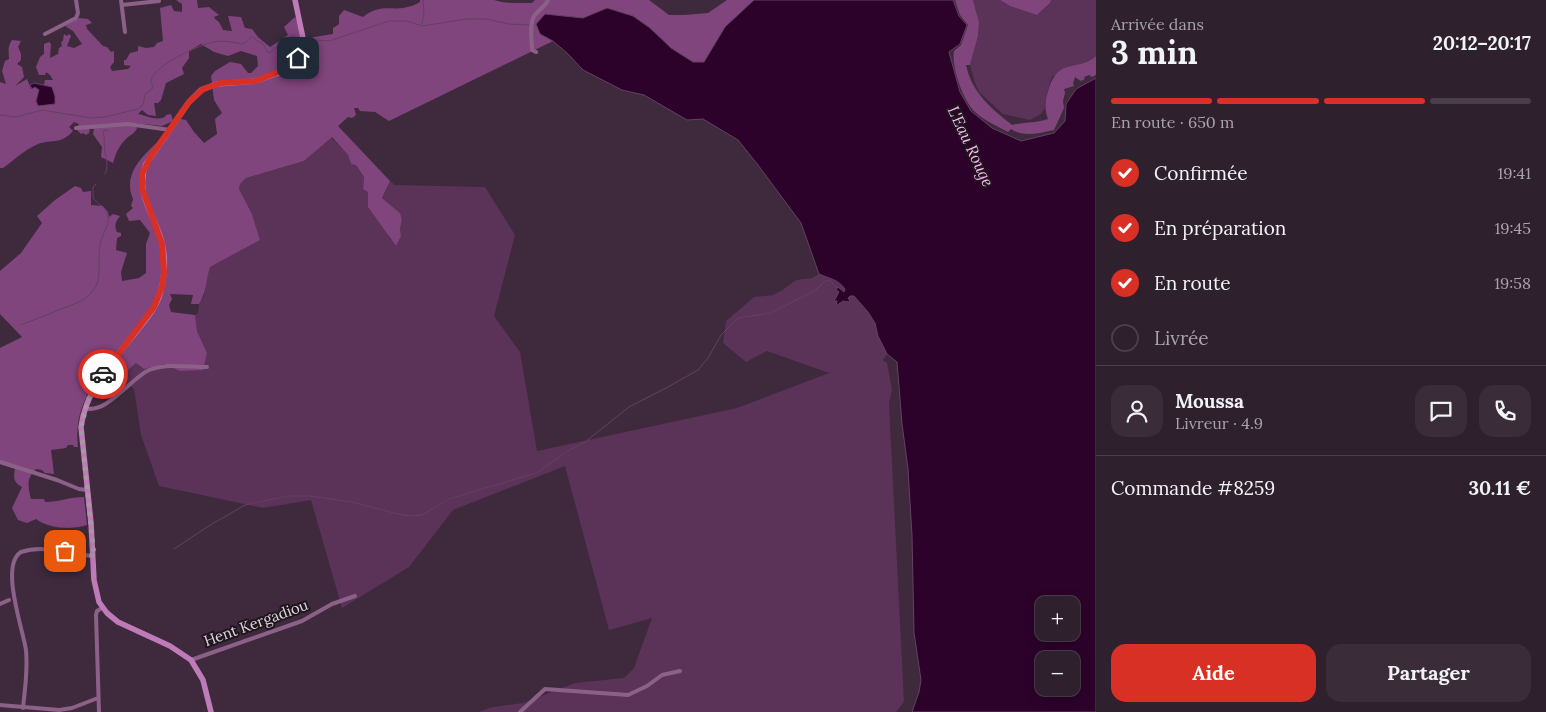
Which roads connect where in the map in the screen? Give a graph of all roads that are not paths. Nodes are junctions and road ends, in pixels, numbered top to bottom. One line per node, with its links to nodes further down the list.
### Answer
1 (76, 0): 7 (street)
2 (295, 0): 10 (street)
3 (548, 0): 8 (street)
4 (159, 1): 5 (street)
5 (121, 2): 6 (street)
6 (125, 32)
7 (45, 34)
8 (536, 52)
9 (76, 128): 10 (street)
10 (170, 130): 12 (street)
11 (207, 367): 12 (street)
12 (85, 408): 14 (street)
13 (0, 462): 14 (street)
14 (87, 490): 15 (street)
15 (94, 556): 16 (street); 21 (street)
16 (8, 562)
17 (6, 593): 19 (street)
18 (355, 596): 22 (street, Hent Kergadiou)
19 (9, 600): 20 (street); 26 (street)
20 (0, 604)
21 (102, 608): 22 (street); 24 (street)
22 (191, 660): 28 (street)
23 (680, 671): 29 (street)
24 (98, 698): 26 (street); 27 (street)
25 (0, 705): 26 (street)
26 (23, 708)
27 (100, 712)
28 (211, 712)
29 (520, 712)

